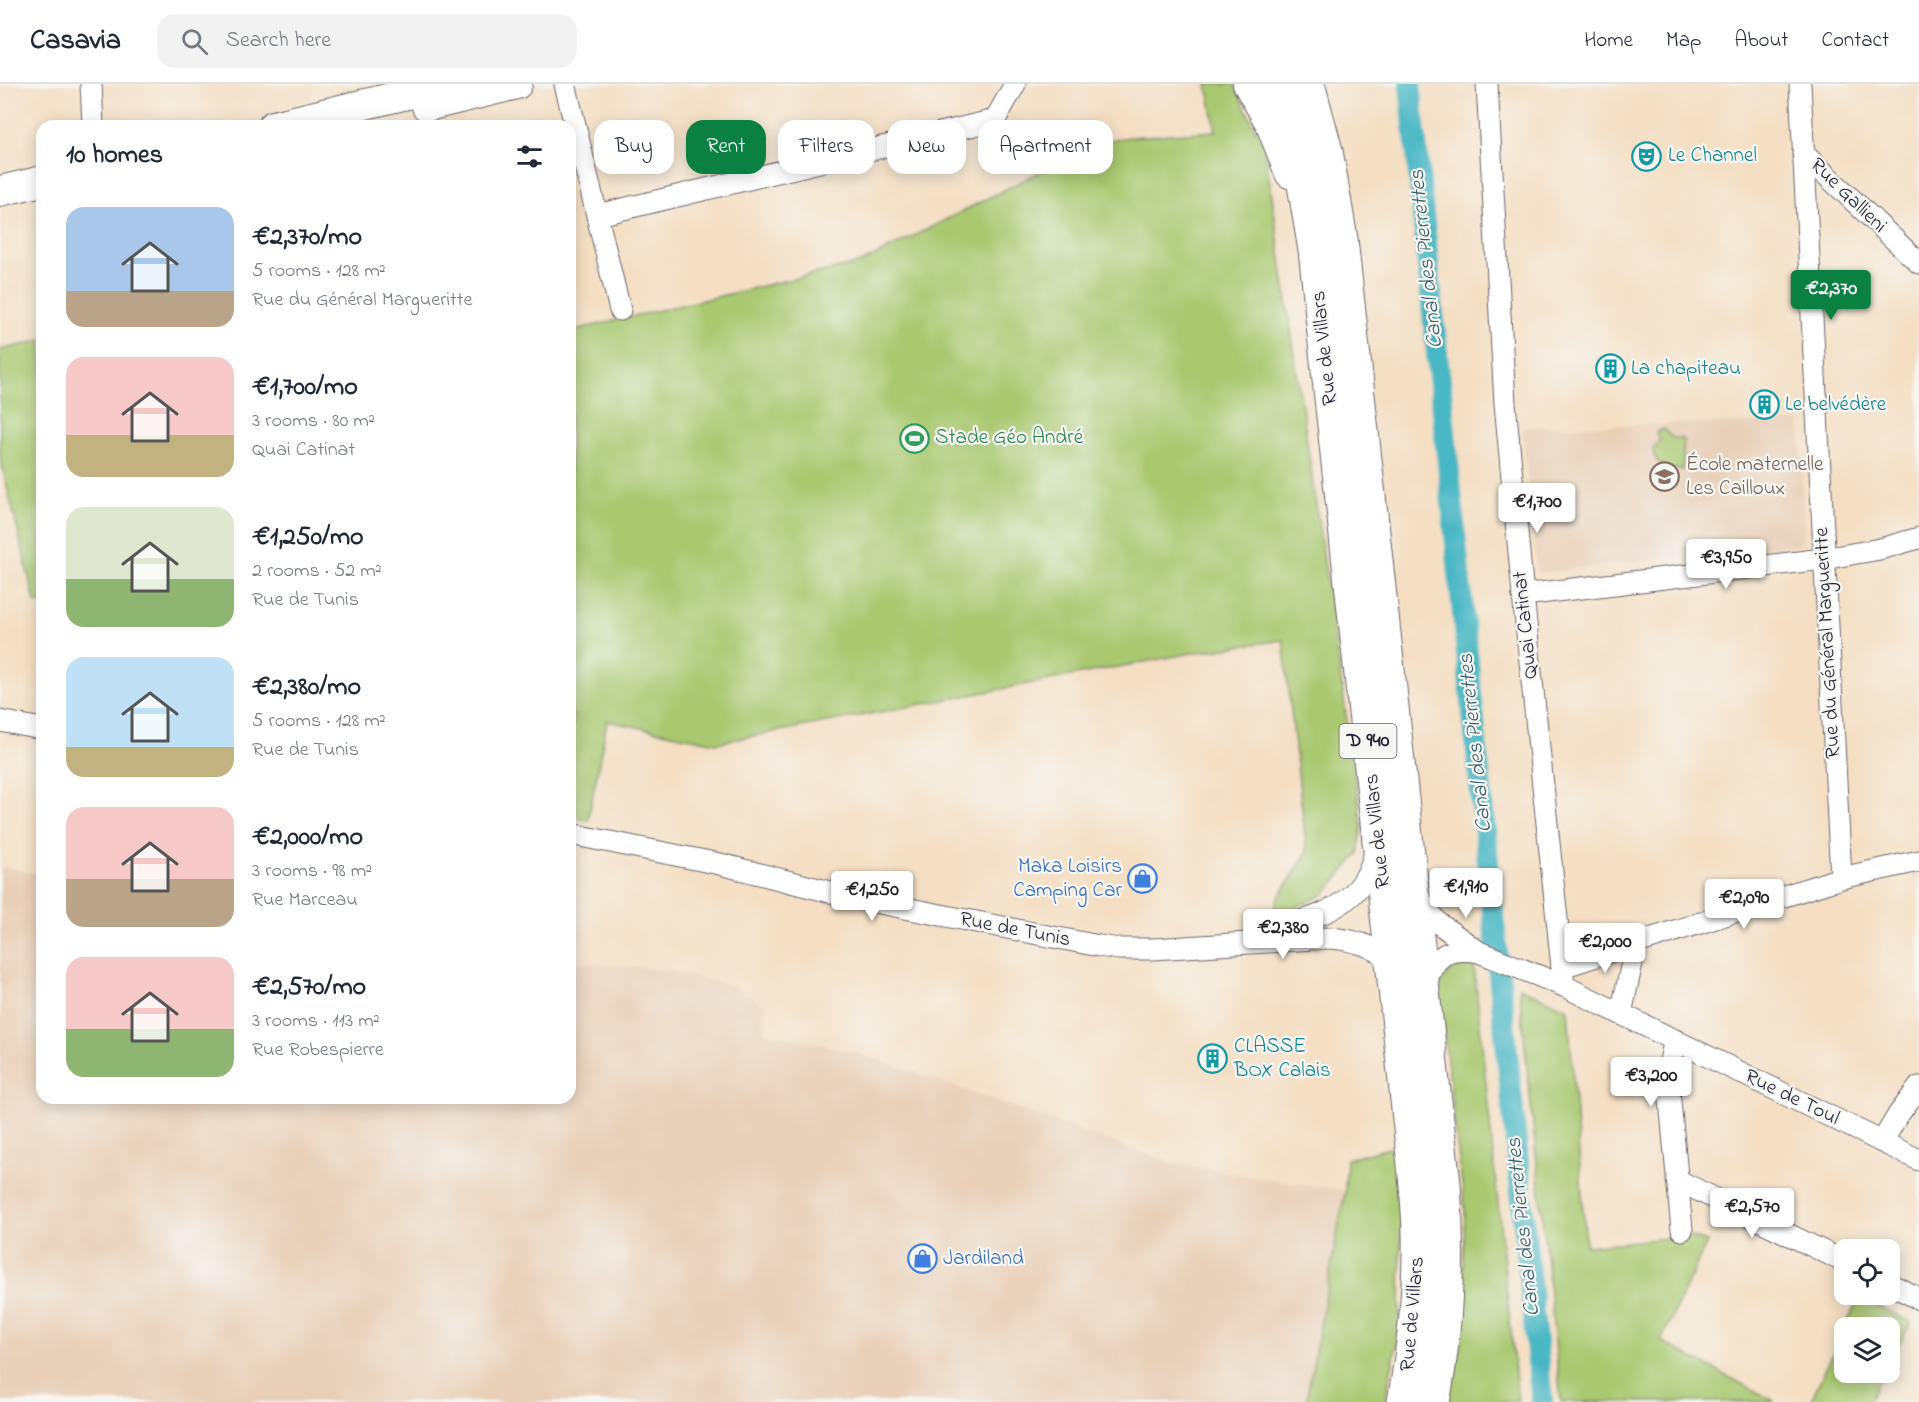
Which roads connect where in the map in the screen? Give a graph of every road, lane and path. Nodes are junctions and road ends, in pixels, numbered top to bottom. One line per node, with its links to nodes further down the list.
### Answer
1 (91, 84): 11 (street)
2 (517, 84): 10 (main road)
3 (565, 84): 14 (street)
4 (1015, 84): 21 (street)
5 (1248, 84): 22 (main road)
6 (1279, 84): 22 (main road, Rue de Villars / D 940)
7 (1308, 84): 34 (main road, Rue de Villars / D 940)
8 (1487, 84): 27 (street, Quai Catinat)
9 (1800, 84): 16 (street, Rue du Général Margueritte)
10 (449, 88): 12 (main road); 13 (main road)
11 (93, 120)
12 (301, 120)
13 (359, 120)
14 (574, 120)
15 (576, 128): 21 (street)
16 (1803, 153): 23 (street, Rue Gallieni); 26 (street, Rue du Général Margueritte)
17 (36, 182): 18 (main road)
18 (0, 191)
19 (36, 199): 20 (main road)
20 (0, 208)
21 (598, 215): 24 (street)
22 (1314, 250): 31 (main road, Rue de Villars / D 940)
23 (1919, 263)
24 (621, 310)
25 (1919, 538): 26 (street)
26 (1823, 559): 27 (street); 33 (street, Rue du Général Margueritte)
27 (1523, 595): 39 (street, Quai Catinat)
28 (0, 721): 29 (street)
29 (36, 728)
30 (576, 835): 36 (street, Rue de Tunis)
31 (1379, 842): 36 (street, Rue de Tunis); 38 (main road, Rue de Villars / D 940)
32 (1919, 861): 33 (street)
33 (1841, 878): 35 (street)
34 (1421, 900): 37 (street); 40 (main road, Rue de Villars / D 940)
35 (1636, 944): 39 (street); 41 (street)
36 (1180, 947): 38 (street, Rue de Tunis)
37 (1479, 952): 39 (street, Rue de Toul); 40 (street)
38 (1392, 960): 51 (main road, Rue de Villars / D 940)
39 (1563, 977): 41 (street, Rue de Toul)
40 (1423, 991): 52 (main road, Rue de Villars / D 940)
41 (1621, 1014): 42 (street, Rue de Toul)
42 (1675, 1040): 44 (street, Rue de Toul); 46 (street)
43 (1919, 1087): 44 (street)
44 (1882, 1142): 45 (street, Rue de Toul)
45 (1919, 1160)
46 (1677, 1180): 47 (street); 48 (street)
47 (1682, 1230)
48 (1834, 1257)
49 (1900, 1289): 50 (street)
50 (1919, 1299)
51 (1404, 1402)
52 (1433, 1402)

